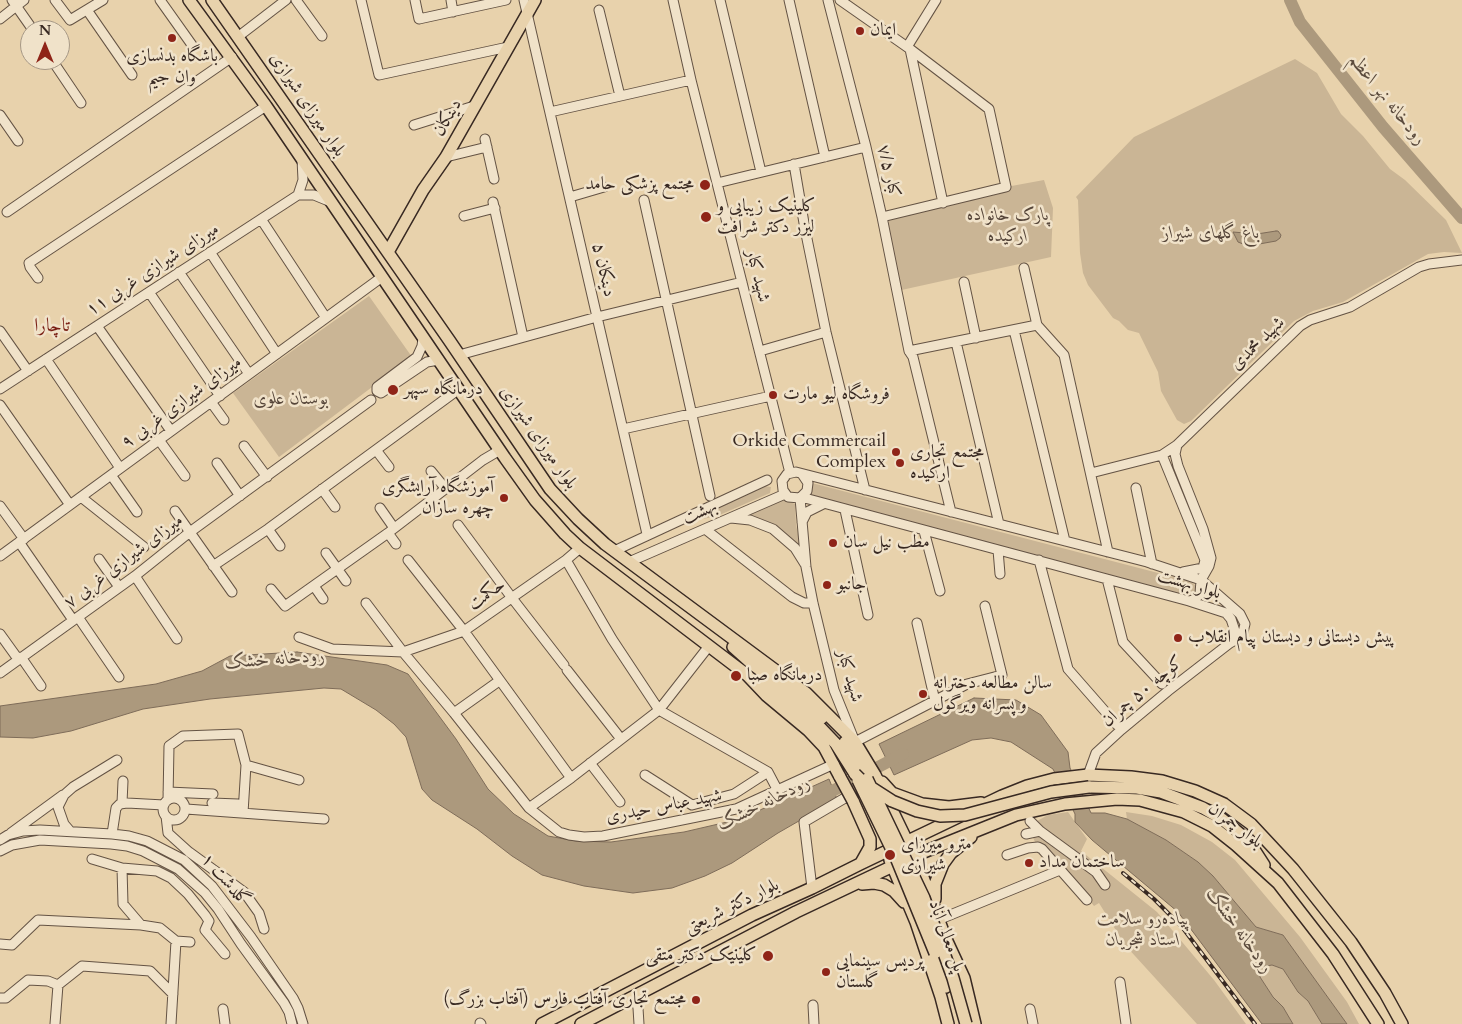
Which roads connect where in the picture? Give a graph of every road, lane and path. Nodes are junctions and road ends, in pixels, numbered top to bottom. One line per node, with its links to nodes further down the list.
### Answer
1 (103, 0): 21 (street)
2 (160, 0): 29 (street)
3 (189, 0): 32 (main road, بلوار میرزای شیرازی)
4 (212, 0): 27 (main road, بلوار میرزای شیرازی)
5 (286, 0): 27 (street)
6 (296, 0): 28 (street)
7 (361, 0): 30 (street)
8 (415, 0): 23 (street)
9 (451, 0): 23 (street)
10 (506, 0): 23 (street)
11 (524, 0): 24 (street, ۵ دینکان)
12 (535, 0): 24 (main road, دینکان)
13 (673, 0): 35 (street, شهید کبار)
14 (720, 0): 49 (street)
15 (789, 0): 46 (street)
16 (828, 0): 44 (street, ۷/۵ کبار)
17 (840, 0): 31 (street)
18 (936, 0): 31 (street)
19 (56, 1): 21 (street)
20 (18, 2): 25 (street); 26 (street)
21 (88, 10): 34 (street)
22 (599, 10): 36 (street)
23 (454, 12)
24 (528, 13): 30 (main road, دینکان); 40 (street, ۵ دینکان)
25 (0, 19)
26 (28, 20)
27 (239, 36): 63 (main road, بلوار میرزای شیرازی)
28 (322, 36)
29 (192, 45)
30 (508, 47): 39 (main road, دینکان)
31 (909, 48): 57 (street); 57 (street)
32 (232, 57): 38 (main road, بلوار میرزای شیرازی); 58 (street)
33 (59, 70): 37 (street)
34 (132, 75)
35 (691, 80): 36 (street); 51 (street, شهید کبار)
36 (620, 96): 40 (street)
37 (81, 103)
38 (266, 106): 47 (main road, بلوار میرزای شیرازی); 68 (street)
39 (474, 106): 42 (street); 45 (main road, دینکان)
40 (550, 112): 54 (street, ۵ دینکان)
41 (0, 115): 43 (street)
42 (414, 125)
43 (18, 141)
44 (866, 147): 46 (street); 60 (street, ۷/۵ کبار)
45 (446, 157): 50 (street); 63 (main road, دینکان)
46 (825, 157): 48 (street)
47 (302, 158): 53 (street); 56 (main road, بلوار میرزای شیرازی)
48 (794, 164): 49 (street); 79 (street)
49 (761, 172): 51 (street)
50 (494, 179)
51 (717, 183): 69 (street, شهید کبار)
52 (604, 187): 54 (street)
53 (298, 195): 56 (street); 61 (street, میرزای شیرازی غربی ۱۱)
54 (570, 196): 73 (street, ۵ دینکان)
55 (644, 200): 72 (street)
56 (332, 203): 67 (main road, بلوار میرزای شیرازی)
57 (943, 203): 60 (street)
58 (7, 212)
59 (464, 216): 80 (street)
60 (882, 217): 85 (street, ۷/۵ کبار)
61 (261, 219): 62 (street, میرزای شیرازی غربی ۱۱); 74 (street)
62 (210, 252): 66 (street, میرزای شیرازی غربی ۱۱); 86 (street)
63 (388, 252): 87 (main road, بلوار میرزای شیرازی)
64 (1462, 260): 104 (street, شهید محمدی)
65 (1024, 268): 75 (street)
66 (179, 272): 71 (street, میرزای شیرازی غربی ۱۱); 91 (street)
67 (382, 277): 74 (street, میرزای شیرازی غربی ۹); 81 (main road, بلوار میرزای شیرازی)
68 (38, 278)
69 (742, 282): 72 (street); 84 (street, شهید کبار)
70 (964, 282): 82 (street)
71 (149, 292): 76 (street, میرزای شیرازی غربی ۱۱); 94 (street)
72 (668, 300): 73 (street); 99 (street)
73 (597, 317): 80 (street); 101 (street, ۵ دینکان)
74 (326, 318): 86 (street, میرزای شیرازی غربی ۹)
75 (1037, 325): 77 (street); 114 (street)
76 (97, 326): 88 (street, میرزای شیرازی غربی ۱۱); 102 (street)
77 (1014, 330): 82 (street); 151 (street)
78 (0, 331): 90 (street)
79 (826, 332): 84 (street); 123 (street)
80 (523, 337): 87 (street)
81 (423, 338): 89 (main road, بلوار میرزای شیرازی); 89 (street)
82 (976, 338): 83 (street)
83 (956, 342): 85 (street); 142 (street)
84 (760, 352): 95 (street, شهید کبار)
85 (909, 352): 138 (street, ۷/۵ کبار)
86 (277, 354): 91 (street, میرزای شیرازی غربی ۹)
87 (459, 355): 157 (main road, بلوار میرزای شیرازی)
88 (46, 359): 90 (street, میرزای شیرازی غربی ۱۱); 111 (street)
89 (440, 360): 93 (main road, بلوار میرزای شیرازی)
90 (28, 371): 92 (street, میرزای شیرازی غربی ۱۱)
91 (249, 374): 94 (street, میرزای شیرازی غربی ۹)
92 (0, 389)
93 (459, 389): 106 (street); 107 (main road, بلوار میرزای شیرازی)
94 (220, 396): 97 (street, میرزای شیرازی غربی ۹)
95 (771, 396): 99 (street); 113 (street, شهید کبار)
96 (371, 400): 118 (street, ۷ میرزای شیرازی غربی)
97 (211, 402): 100 (street); 102 (street, میرزای شیرازی غربی ۹)
98 (0, 405): 132 (street)
99 (693, 414): 101 (street); 127 (street)
100 (224, 420)
101 (623, 429): 149 (street, ۵ دینکان)
102 (171, 431): 103 (street, میرزای شیرازی غربی ۹)
103 (159, 440): 111 (street, میرزای شیرازی غربی ۹); 117 (street)
104 (1177, 445): 108 (street, شهید محمدی); 175 (street)
105 (244, 446): 118 (street)
106 (376, 450): 110 (street); 122 (street)
107 (500, 450): 120 (street); 155 (main road, بلوار میرزای شیرازی)
108 (1162, 456): 114 (street, شهید محمدی); 170 (street)
109 (217, 463): 125 (street)
110 (389, 467)
111 (120, 468): 116 (street, میرزای شیرازی غربی ۹)
112 (431, 471): 120 (street)
113 (790, 473): 115 (street); 124 (street)
114 (1091, 473): 158 (street)
115 (802, 474): 123 (street, بلوار بهشت); 129 (street)
116 (111, 475): 128 (street, میرزای شیرازی غربی ۹); 139 (street)
117 (186, 476)
118 (267, 477): 125 (street, ۷ میرزای شیرازی غربی)
119 (767, 480): 149 (street)
120 (445, 488): 126 (street)
121 (1136, 488): 166 (street)
122 (322, 489): 134 (street); 144 (street)
123 (865, 490): 138 (street, بلوار بهشت)
124 (785, 494): 129 (street); 140 (street, بهشت)
125 (240, 496): 148 (street, ۷ میرزای شیرازی غربی)
126 (436, 496): 130 (street); 146 (street)
127 (710, 496)
128 (81, 497): 132 (street, میرزای شیرازی غربی ۹); 154 (street)
129 (800, 498): 131 (street, بلوار بهشت); 141 (street, شهید کبار)
130 (442, 504)
131 (823, 504): 136 (street, بلوار بهشت); 141 (street)
132 (70, 505): 150 (street, میرزای شیرازی غربی ۹)
133 (0, 506): 150 (street)
134 (335, 507)
135 (380, 508): 146 (street)
136 (845, 510): 147 (street, بلوار بهشت); 188 (street)
137 (175, 511): 148 (street)
138 (948, 511): 142 (street, بلوار بهشت)
139 (137, 512)
140 (730, 518): 145 (street, بهشت); 168 (street)
141 (802, 523): 168 (street, شهید کبار)
142 (999, 524): 151 (street, بلوار بهشت)
143 (458, 525): 181 (street)
144 (268, 529): 153 (street); 167 (street)
145 (705, 529): 165 (street, بهشت); 186 (street)
146 (391, 531): 152 (street); 169 (street)
147 (924, 531): 156 (street, بلوار بهشت); 179 (street)
148 (190, 532): 167 (street); 172 (street, ۷ میرزای شیرازی غربی)
149 (647, 534): 157 (street)
150 (21, 540): 160 (street, میرزای شیرازی غربی ۹); 189 (street)
151 (1065, 541): 158 (street, بلوار بهشت)
152 (396, 544)
153 (280, 546)
154 (144, 547)
155 (580, 548): 163 (street, حکمت); 196 (main road, بلوار میرزای شیرازی)
156 (998, 550): 164 (street, بلوار بهشت); 171 (street)
157 (614, 551): 165 (main road, بلوار میرزای شیرازی)
158 (1108, 552): 166 (street, بلوار بهشت)
159 (326, 553): 169 (street)
160 (0, 556)
161 (99, 559): 177 (street)
162 (408, 560): 191 (street)
163 (566, 560): 181 (street, حکمت); 206 (street)
164 (1039, 560): 173 (street, بلوار بهشت); 208 (street)
165 (629, 562): 184 (main road, بلوار میرزای شیرازی)
166 (1152, 564): 170 (street, بلوار بهشت)
167 (213, 566): 180 (street)
168 (806, 567): 186 (street, شهید کبار)
169 (337, 568): 174 (street); 176 (street)
170 (1180, 572): 175 (street, بلوار بهشت)
171 (1000, 574)
172 (135, 576): 177 (street, ۷ میرزای شیرازی غربی); 194 (street)
173 (1107, 579): 183 (street, بلوار بهشت); 203 (street)
174 (346, 580)
175 (1201, 580): 183 (street); 195 (street, بلوار بهشت)
176 (314, 586): 178 (street); 182 (street)
177 (119, 588): 189 (street, ۷ میرزای شیرازی غربی)
178 (271, 589)
179 (940, 591)
180 (232, 592)
181 (512, 598): 191 (street, حکمت); 209 (street)
182 (323, 600)
183 (1189, 601): 195 (street, بلوار بهشت)
184 (683, 602): 199 (main road); 210 (main road, بلوار میرزای شیرازی)
185 (366, 603): 197 (street, شهید عباس حیدری)
186 (813, 603): 210 (street, شهید کبار)
187 (985, 606): 205 (street)
188 (868, 616)
189 (76, 618): 198 (street, ۷ میرزای شیرازی غربی); 201 (street)
190 (918, 623): 205 (street)
191 (464, 631): 197 (street, حکمت); 202 (street)
192 (0, 634): 198 (street)
193 (299, 638): 197 (street)
194 (177, 639)
195 (1230, 643): 219 (street, کوچه ۵۰ چمران)
196 (709, 646): 199 (main road, بلوار میرزای شیرازی); 206 (street)
197 (403, 652): 207 (street, شهید عباس حیدری)
198 (20, 658): 200 (street, ۷ میرزای شیرازی غربی); 204 (street)
199 (750, 669): 213 (main road, بلوار میرزای شیرازی); 216 (main road); 221 (main road)
200 (0, 673)
201 (119, 677)
202 (499, 680): 207 (street); 218 (street)
203 (1162, 684)
204 (41, 686)
205 (935, 701): 210 (street)
206 (659, 710): 209 (street); 215 (street)
207 (454, 713): 232 (street, شهید عباس حیدری)
208 (1117, 725)
209 (621, 739): 212 (street)
210 (854, 742): 221 (main road, بلوار میرزای شیرازی)
211 (116, 760): 224 (street)
212 (590, 763): 218 (street); 229 (street)
213 (834, 764): 223 (street, شهید عباس حیدری); 226 (main road, بلوار میرزای شیرازی, bridge)
214 (246, 765): 220 (street); 227 (street); 234 (street)
215 (768, 772): 217 (street); 223 (street)
216 (855, 774): 219 (main road, bridge); 297 (main road, پل معالی آباد, bridge)
217 (645, 775)
218 (571, 778): 232 (street)
219 (1084, 779): 225 (main road, بلوار چمران); 258 (main road); 303 (main road, بلوار چمران)
220 (299, 780)
221 (875, 780): 225 (main road, بلوار چمران); 236 (main road); 298 (main road, پل معالی آباد, bridge)
222 (123, 781): 230 (street)
223 (778, 791): 232 (street, شهید عباس حیدری)
224 (65, 794): 242 (street); 246 (street)
225 (1002, 796): 239 (main road, بلوار چمران)
226 (852, 798): 240 (main road, بلوار میرزای شیرازی); 262 (street)
227 (166, 799): 228 (street); 230 (street); 233 (street); 235 (street)
228 (212, 799): 231 (street); 233 (street); 234 (street)
229 (620, 802)
230 (122, 804): 244 (street)
231 (238, 804)
232 (530, 808)
233 (186, 809): 235 (street)
234 (243, 813): 237 (street)
235 (166, 816): 269 (street)
236 (896, 816): 240 (main road); 248 (main road)
237 (324, 819)
238 (1030, 821): 243 (street)
239 (947, 824): 247 (main road); 248 (main road, بلوار چمران)
240 (867, 830): 254 (main road)
241 (981, 830): 247 (main road, بلوار چمران); 258 (main road, بلوار چمران); 266 (main road)
242 (70, 831): 244 (street, گلدشت ۱); 246 (street, گلدشت ۱)
243 (1040, 831): 245 (street); 260 (street)
244 (112, 834): 271 (street, گلدشت ۱)
245 (1026, 834)
246 (4, 838)
247 (956, 838): 252 (main road, بلوار چمران)
248 (907, 841): 249 (main road, بلوار چمران); 252 (main road)
249 (886, 851): 254 (main road, بلوار دکتر شریعتی); 255 (main road)
250 (0, 852): 276 (street, گلدشت ۱)
251 (1008, 855): 257 (street)
252 (914, 856): 255 (main road, بلوار دکتر شریعتی); 266 (main road)
253 (92, 859): 256 (street)
254 (860, 864): 262 (main road, بلوار دکتر شریعتی)
255 (892, 866): 259 (main road); 261 (main road, بلوار دکتر شریعتی)
256 (122, 868): 268 (street); 277 (street)
257 (1060, 870): 263 (street); 266 (street)
258 (1273, 880): 302 (main road, بلوار چمران)
259 (900, 884): 264 (main road); 266 (main road)
260 (1105, 885)
261 (854, 886): 264 (main road); 270 (main road, بلوار دکتر شریعتی)
262 (812, 888): 265 (main road, بلوار دکتر شریعتی)
263 (1087, 900)
264 (910, 909): 296 (main road)
265 (752, 915): 267 (main road, بلوار دکتر شریعتی); 270 (main road)
266 (937, 916): 299 (main road)
267 (735, 924): 272 (main road); 292 (main road, بلوار دکتر شریعتی)
268 (141, 925): 273 (street); 275 (street)
269 (264, 929)
270 (759, 932): 272 (main road, بلوار دکتر شریعتی)
271 (251, 936): 276 (street); 291 (street, گلدشت ۱)
272 (742, 940): 281 (main road, بلوار دکتر شریعتی)
273 (176, 941): 274 (street); 280 (street)
274 (190, 942)
275 (0, 944)
276 (241, 944): 290 (street, گلدشت ۱)
277 (225, 954)
278 (1120, 982): 301 (street)
279 (58, 985): 280 (street); 282 (street); 286 (street)
280 (173, 994): 288 (street)
281 (635, 996): 293 (main road, بلوار دکتر شریعتی); 294 (street)
282 (0, 998)
283 (814, 1005): 295 (street)
284 (223, 1009): 289 (street)
285 (1030, 1009): 300 (street)
286 (55, 1024): 287 (street)
287 (60, 1024)
288 (171, 1024)
289 (225, 1024)
290 (292, 1024)
291 (303, 1024)
292 (542, 1024)
293 (581, 1024)
294 (639, 1024)
295 (814, 1024)
296 (948, 1024)
297 (955, 1024)
298 (966, 1024)
299 (975, 1024)
300 (1033, 1024)
301 (1126, 1024)
302 (1378, 1024)
303 (1402, 1024)

